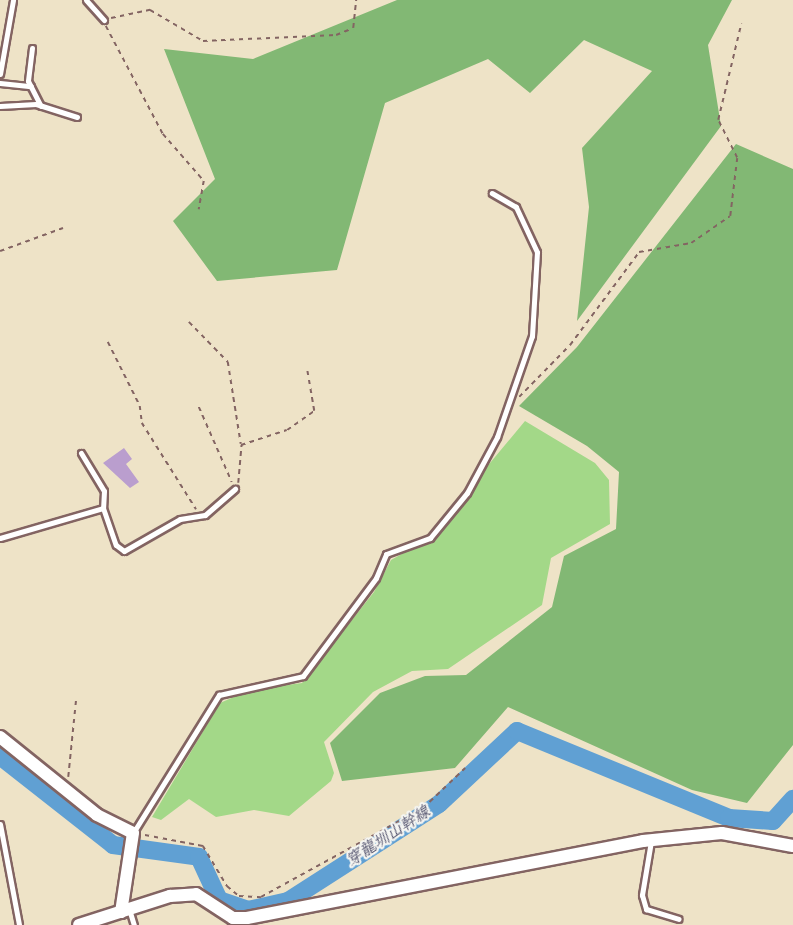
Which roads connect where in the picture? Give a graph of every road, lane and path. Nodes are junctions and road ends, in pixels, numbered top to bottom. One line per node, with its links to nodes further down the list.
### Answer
1 (13, 0): 7 (lane)
2 (86, 0): 4 (lane)
3 (356, 0): 4 (path)
4 (104, 20): 14 (path)
5 (741, 24): 21 (path)
6 (32, 48): 9 (lane)
7 (0, 74)
8 (0, 83): 9 (lane)
9 (31, 86): 11 (lane)
10 (0, 106): 11 (lane)
11 (41, 106): 12 (lane)
12 (76, 117)
13 (492, 193): 21 (lane)
14 (199, 210)
15 (63, 228): 16 (path)
16 (0, 251)
17 (189, 322): 22 (path)
18 (108, 342): 26 (path)
19 (307, 370): 22 (path)
20 (199, 407): 24 (path)
21 (504, 407): 33 (lane)
22 (241, 445): 24 (path)
23 (81, 453): 25 (lane)
24 (235, 489): 26 (lane)
25 (103, 508): 26 (lane); 27 (lane)
26 (205, 515)
27 (0, 538)
28 (76, 698): 31 (path)
29 (0, 737): 31 (street)
30 (465, 768): 33 (path)
31 (66, 791): 33 (street)
32 (0, 824): 38 (lane)
33 (133, 833): 36 (street)
34 (651, 840): 35 (street); 36 (street); 37 (lane)
35 (793, 846)
36 (125, 910): 39 (street); 40 (lane)
37 (679, 919)
38 (20, 925)
39 (79, 925)
40 (134, 925)

